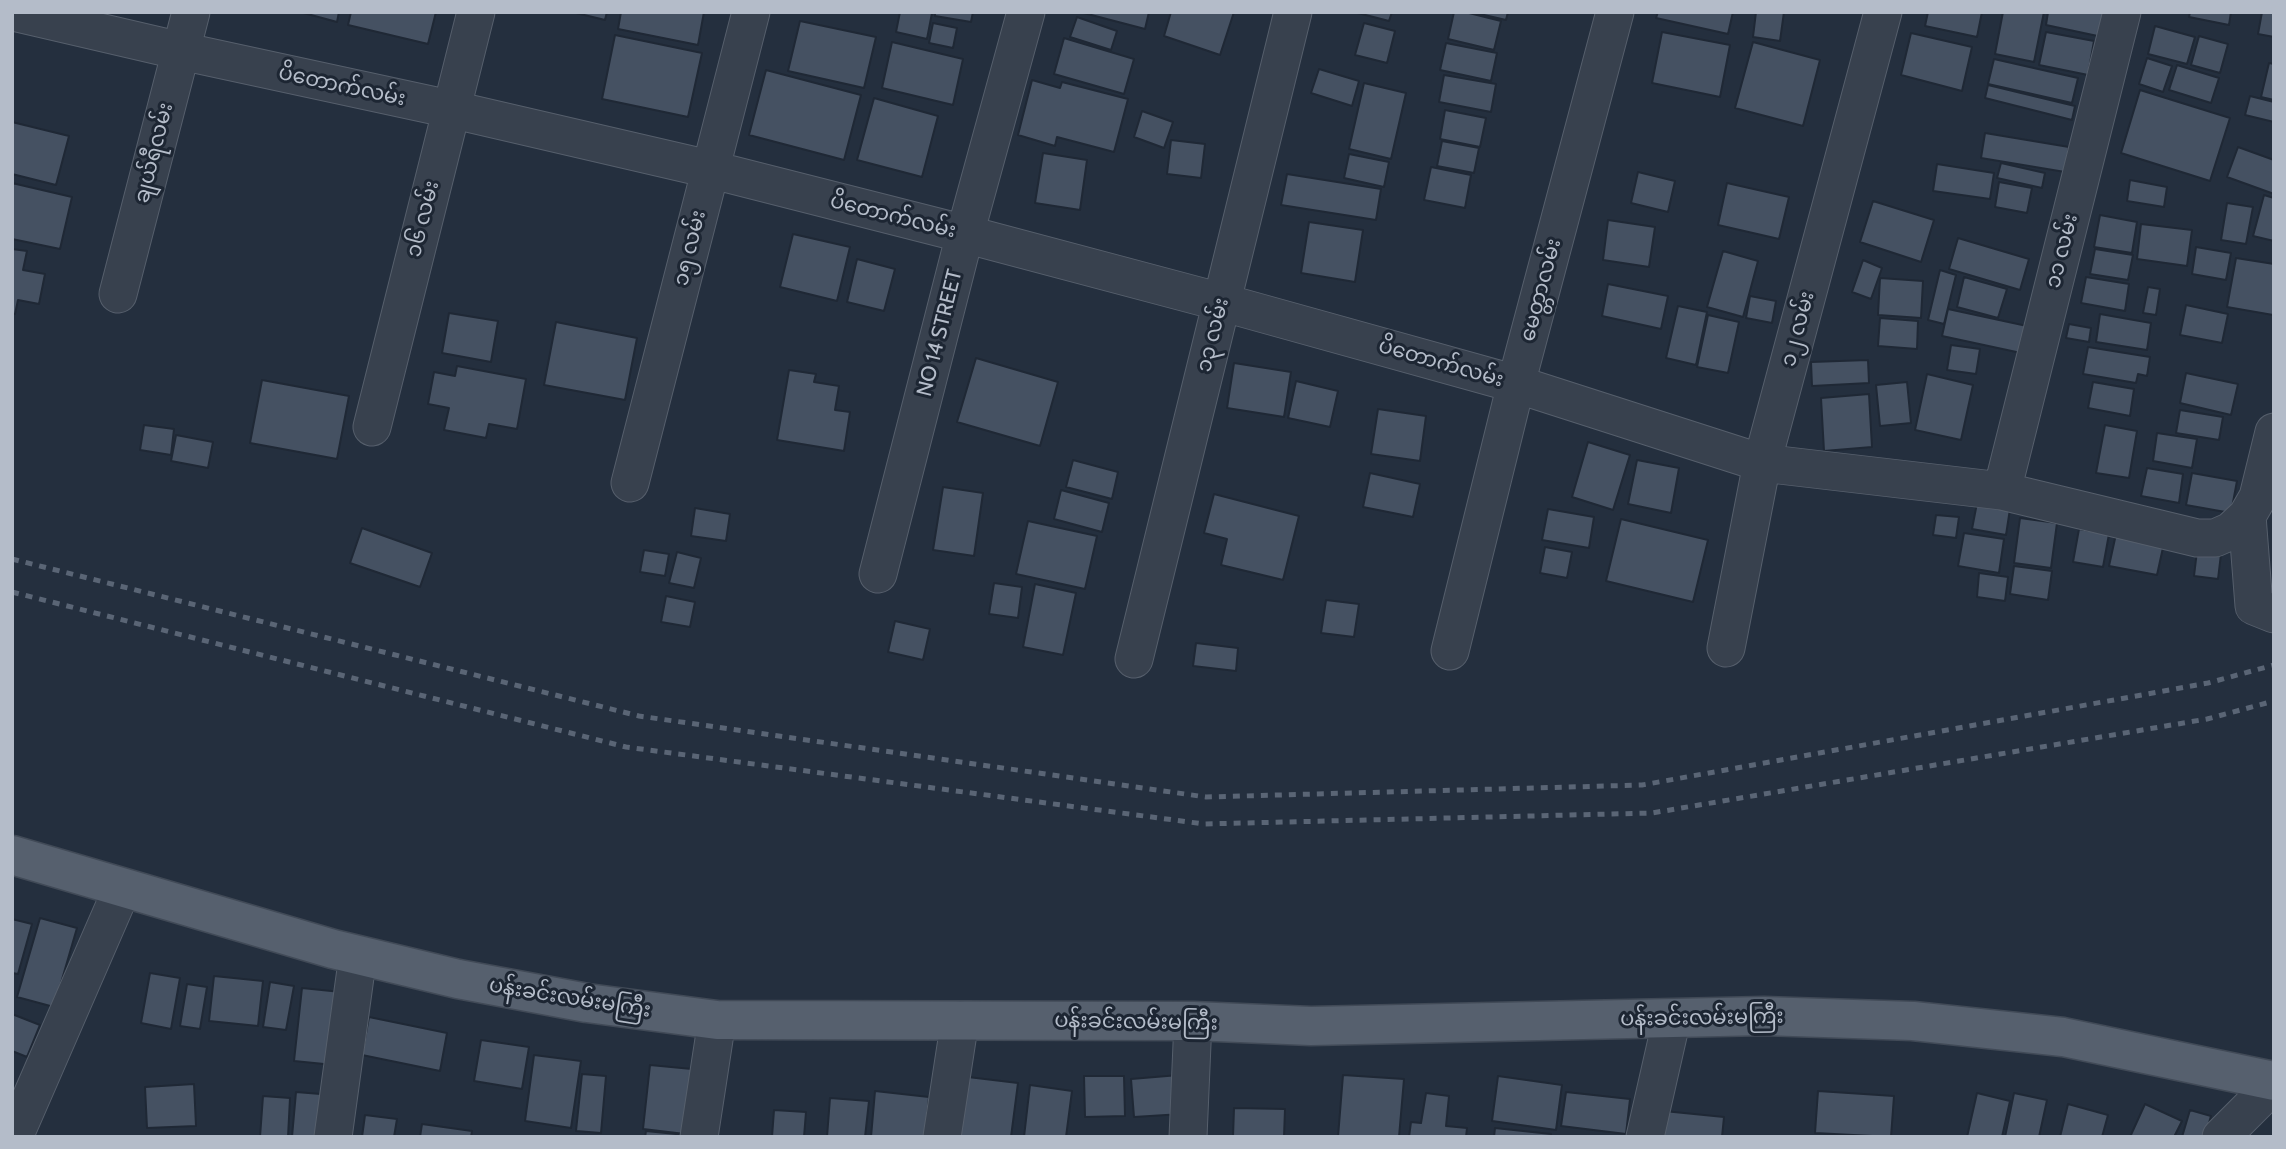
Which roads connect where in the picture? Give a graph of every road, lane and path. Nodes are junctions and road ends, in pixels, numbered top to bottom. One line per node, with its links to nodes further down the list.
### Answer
1 (13, 12): 10 (street, ပိတောက်လမ်း)
2 (191, 12): 10 (street, ချယ်ရီလမ်း)
3 (476, 12): 11 (street, ၁၆ လမ်း)
4 (751, 12): 12 (street, ၁၅ လမ်း)
5 (1026, 12): 13 (street, NO 14 STREET)
6 (1293, 12): 15 (street, ၁၃ လမ်း)
7 (1615, 12): 16 (street, မေတ္တာလမ်း)
8 (1882, 12): 19 (street, ၁၂ လမ်း)
9 (2122, 12): 21 (street, ၁၁ လမ်း)
10 (181, 51): 11 (street, ပိတောက်လမ်း); 14 (street, ချယ်ရီလမ်း)
11 (450, 109): 12 (street, ပိတောက်လမ်း); 17 (street, ၁၆ လမ်း)
12 (709, 169): 13 (street, ပိတောက်လမ်း); 20 (street, ၁၅ လမ်း)
13 (965, 234): 15 (street, ပိတောက်လမ်း); 23 (street, NO 14 STREET)
14 (118, 294)
15 (1221, 302): 16 (street, ပိတောက်လမ်း); 27 (street, ၁၃ လမ်း)
16 (1516, 384): 19 (street, ပိတောက်လမ်း); 26 (street, မေတ္တာလမ်း)
17 (372, 427)
18 (2274, 432): 22 (street)
19 (1762, 463): 21 (street, ပိတောက်လမ်း); 25 (street, ၁၂ လမ်း)
20 (630, 483)
21 (2002, 491): 22 (street, ပိတောက်လမ်း)
22 (2247, 516): 24 (street)
23 (878, 574)
24 (2274, 614)
25 (1726, 648)
26 (1450, 651)
27 (1134, 659)
28 (12, 856): 29 (main road, ပန်းခင်းလမ်းမကြီး)
29 (122, 889): 30 (main road, ပန်းခင်းလမ်းမကြီး); 36 (street)
30 (358, 955): 32 (main road, ပန်းခင်းလမ်းမကြီး); 37 (street)
31 (1672, 1018): 34 (main road, ပန်းခင်းလမ်းမကြီး); 35 (main road, ပန်းခင်းလမ်းမကြီး); 41 (street)
32 (717, 1020): 33 (main road, ပန်းခင်းလမ်းမကြီး); 38 (street)
33 (960, 1020): 34 (main road, ပန်းခင်းလမ်းမကြီး); 39 (street)
34 (1193, 1021): 40 (street)
35 (2274, 1083): 42 (street)
36 (14, 1137)
37 (334, 1137)
38 (699, 1137)
39 (942, 1137)
40 (1188, 1137)
41 (1645, 1137)
42 (2221, 1137)

